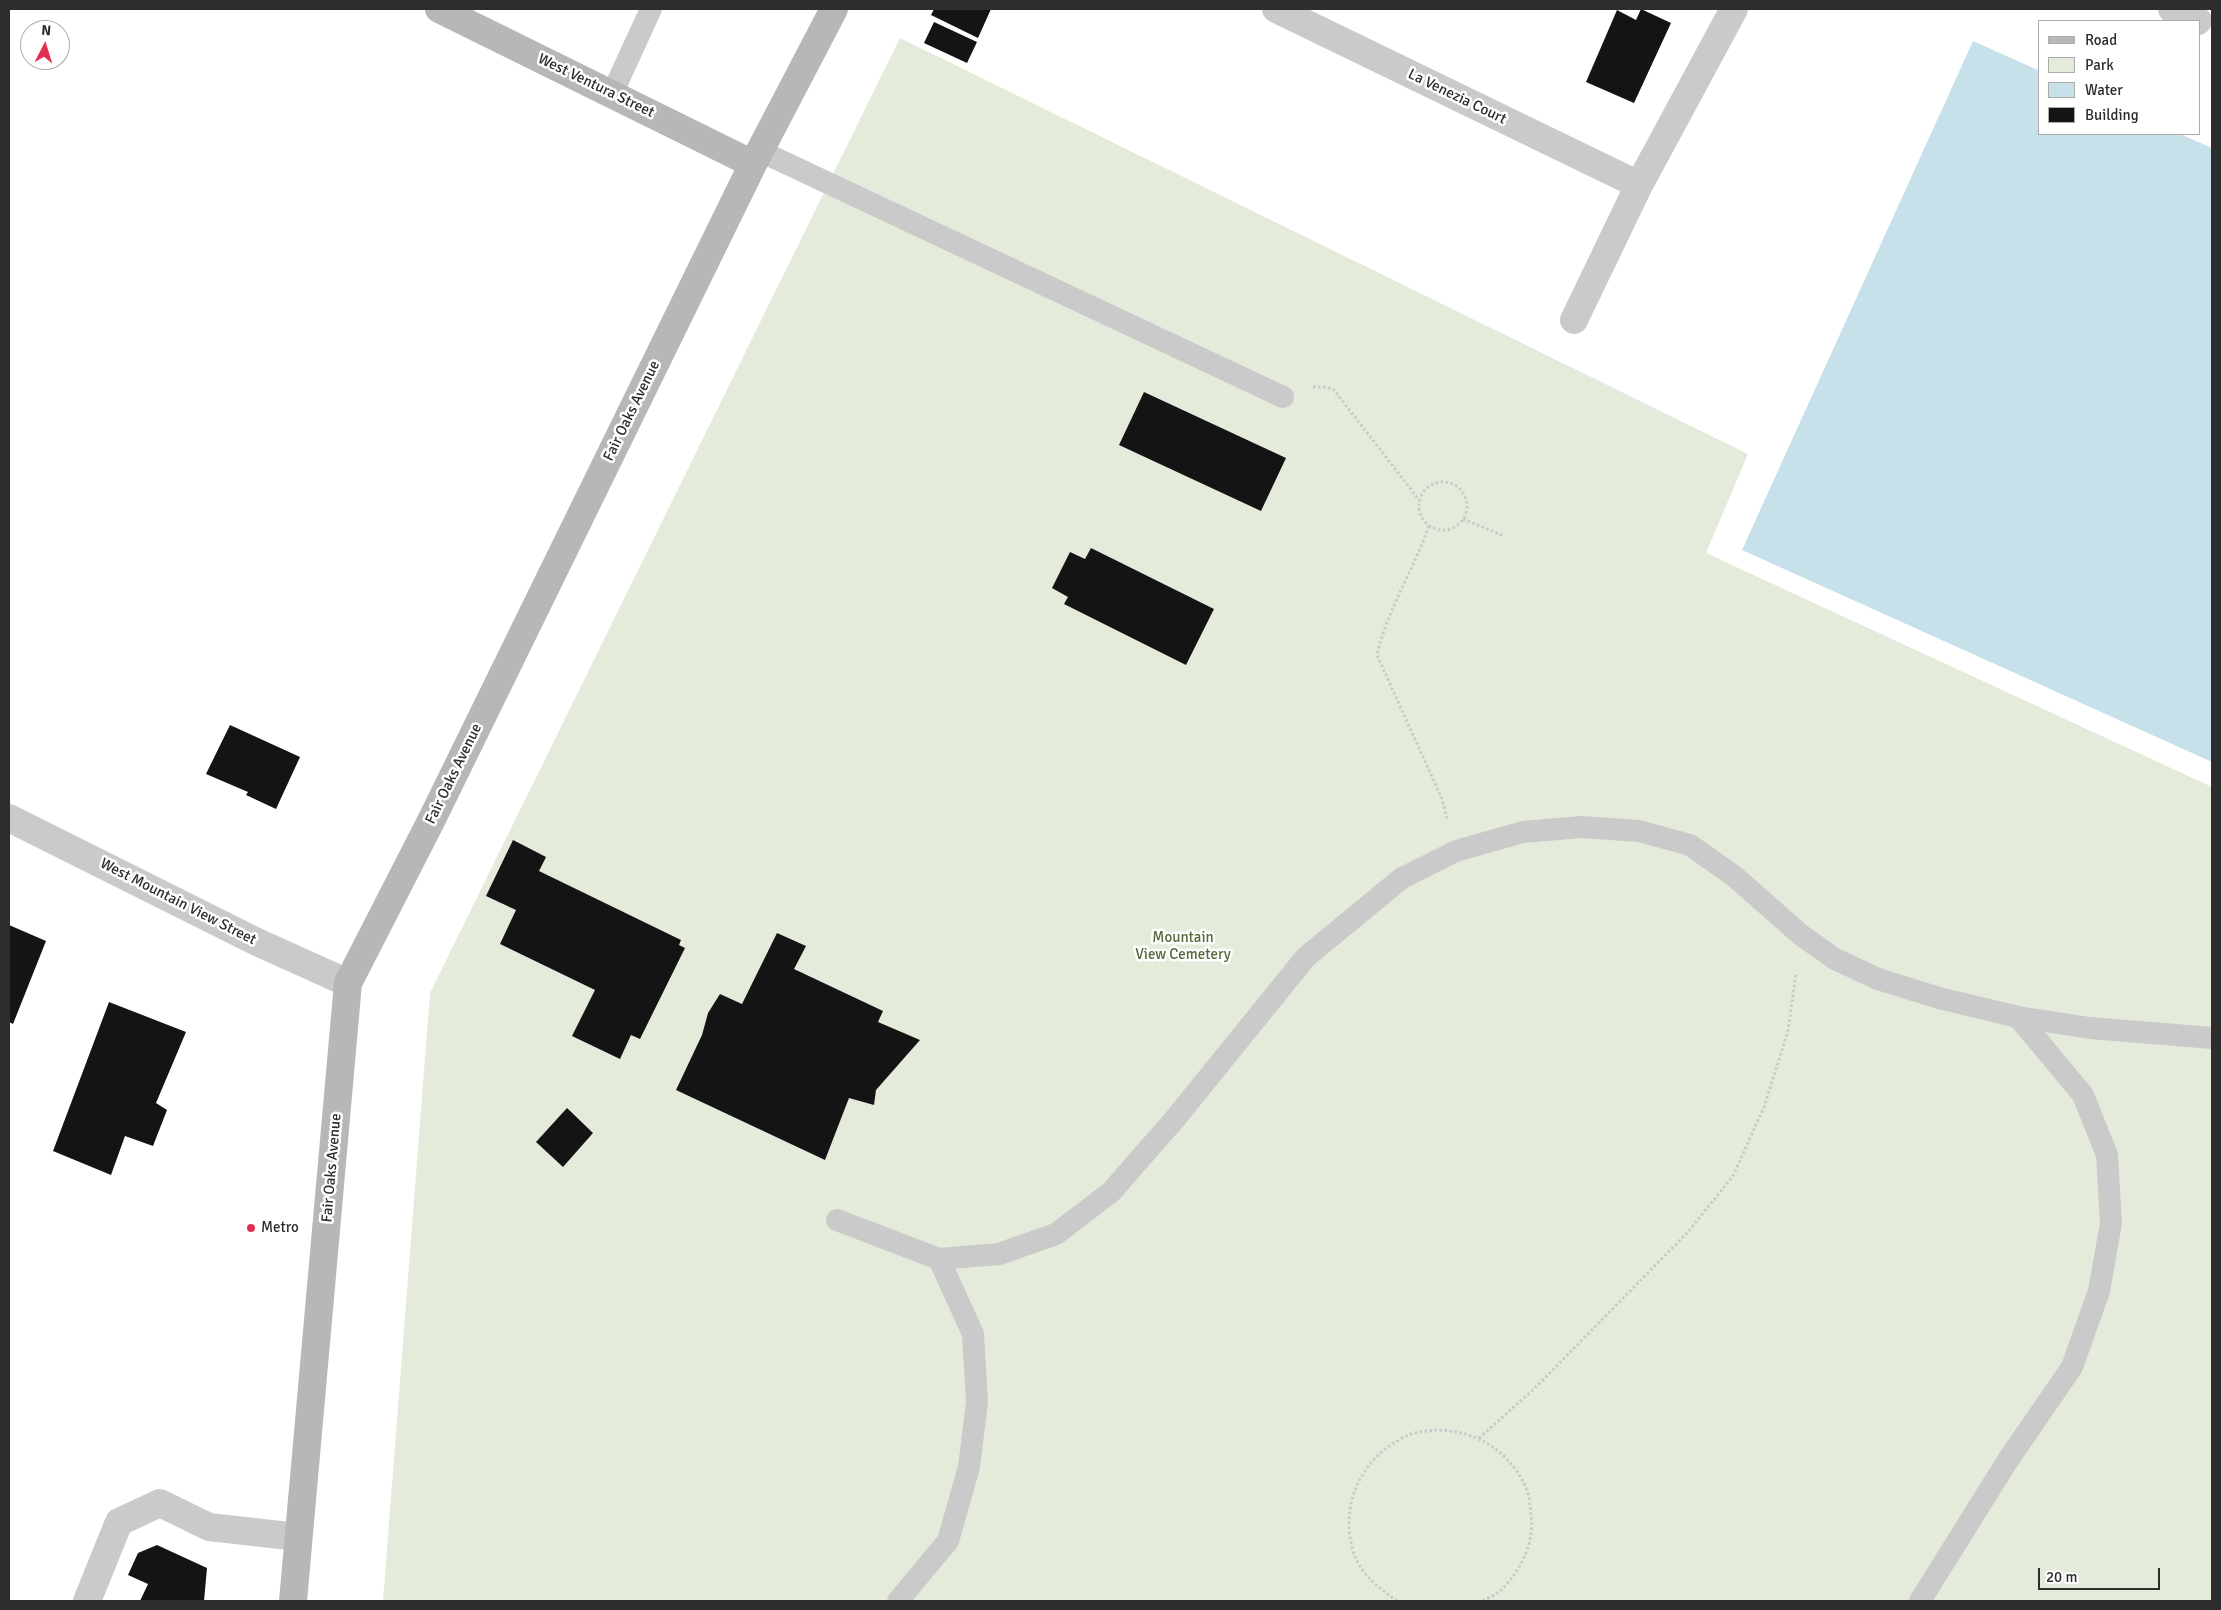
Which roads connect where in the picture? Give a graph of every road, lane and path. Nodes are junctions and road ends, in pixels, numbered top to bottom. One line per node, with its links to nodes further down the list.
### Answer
1 (439, 9): 8 (main road, West Ventura Street)
2 (651, 9): 8 (lane)
3 (834, 9): 9 (main road, Fair Oaks Avenue)
4 (1276, 9): 10 (street, La Venezia Court)
5 (1734, 9): 10 (street)
6 (2172, 9): 7 (street)
7 (2195, 20)
8 (612, 94): 9 (main road, West Ventura Street)
9 (756, 158): 12 (lane); 20 (main road, Fair Oaks Avenue)
10 (1639, 185): 11 (street)
11 (1574, 320)
12 (1283, 397): 13 (path)
13 (1420, 501): 14 (path); 15 (path)
14 (1463, 519): 15 (path); 16 (path)
15 (1429, 526): 18 (path)
16 (1504, 536)
17 (9, 818): 20 (street, West Mountain View Street)
18 (1456, 851): 19 (lane); 24 (lane)
19 (1801, 935): 21 (lane); 25 (path)
20 (348, 983): 26 (main road, Fair Oaks Avenue)
21 (2018, 1017): 22 (lane); 32 (lane)
22 (2212, 1038)
23 (837, 1220): 24 (lane)
24 (939, 1259): 29 (lane)
25 (1480, 1438): 30 (path); 31 (path)
26 (298, 1537): 27 (street); 28 (main road, Fair Oaks Avenue)
27 (87, 1601)
28 (293, 1601)
29 (898, 1601)
30 (1397, 1601)
31 (1482, 1601)
32 (1920, 1601)

